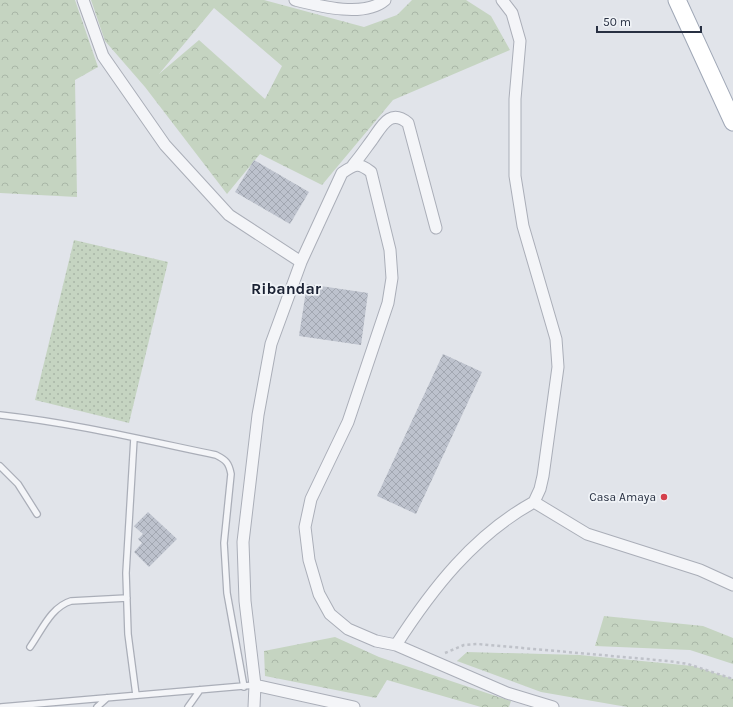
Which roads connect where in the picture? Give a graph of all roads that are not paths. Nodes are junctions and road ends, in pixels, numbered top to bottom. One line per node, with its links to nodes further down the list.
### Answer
1 (83, 0): 9 (street)
2 (294, 0): 3 (street)
3 (385, 0)
4 (502, 0): 13 (street)
5 (677, 0): 6 (main road)
6 (733, 122)
7 (353, 165): 8 (street); 9 (street); 17 (street)
8 (436, 228)
9 (301, 262): 19 (street)
10 (0, 415): 11 (lane)
11 (134, 438): 16 (lane); 19 (lane)
12 (0, 466): 14 (lane)
13 (534, 502): 15 (street); 17 (street)
14 (37, 514)
15 (733, 585)
16 (127, 598): 18 (lane); 21 (lane)
17 (396, 645): 28 (street)
18 (30, 647)
19 (249, 686): 20 (lane); 26 (street); 27 (street)
20 (200, 690): 21 (lane); 25 (lane)
21 (136, 695): 22 (lane)
22 (107, 698): 23 (lane); 24 (lane)
23 (1, 707)
24 (97, 707)
25 (188, 707)
26 (254, 707)
27 (354, 707)
28 (553, 707)

